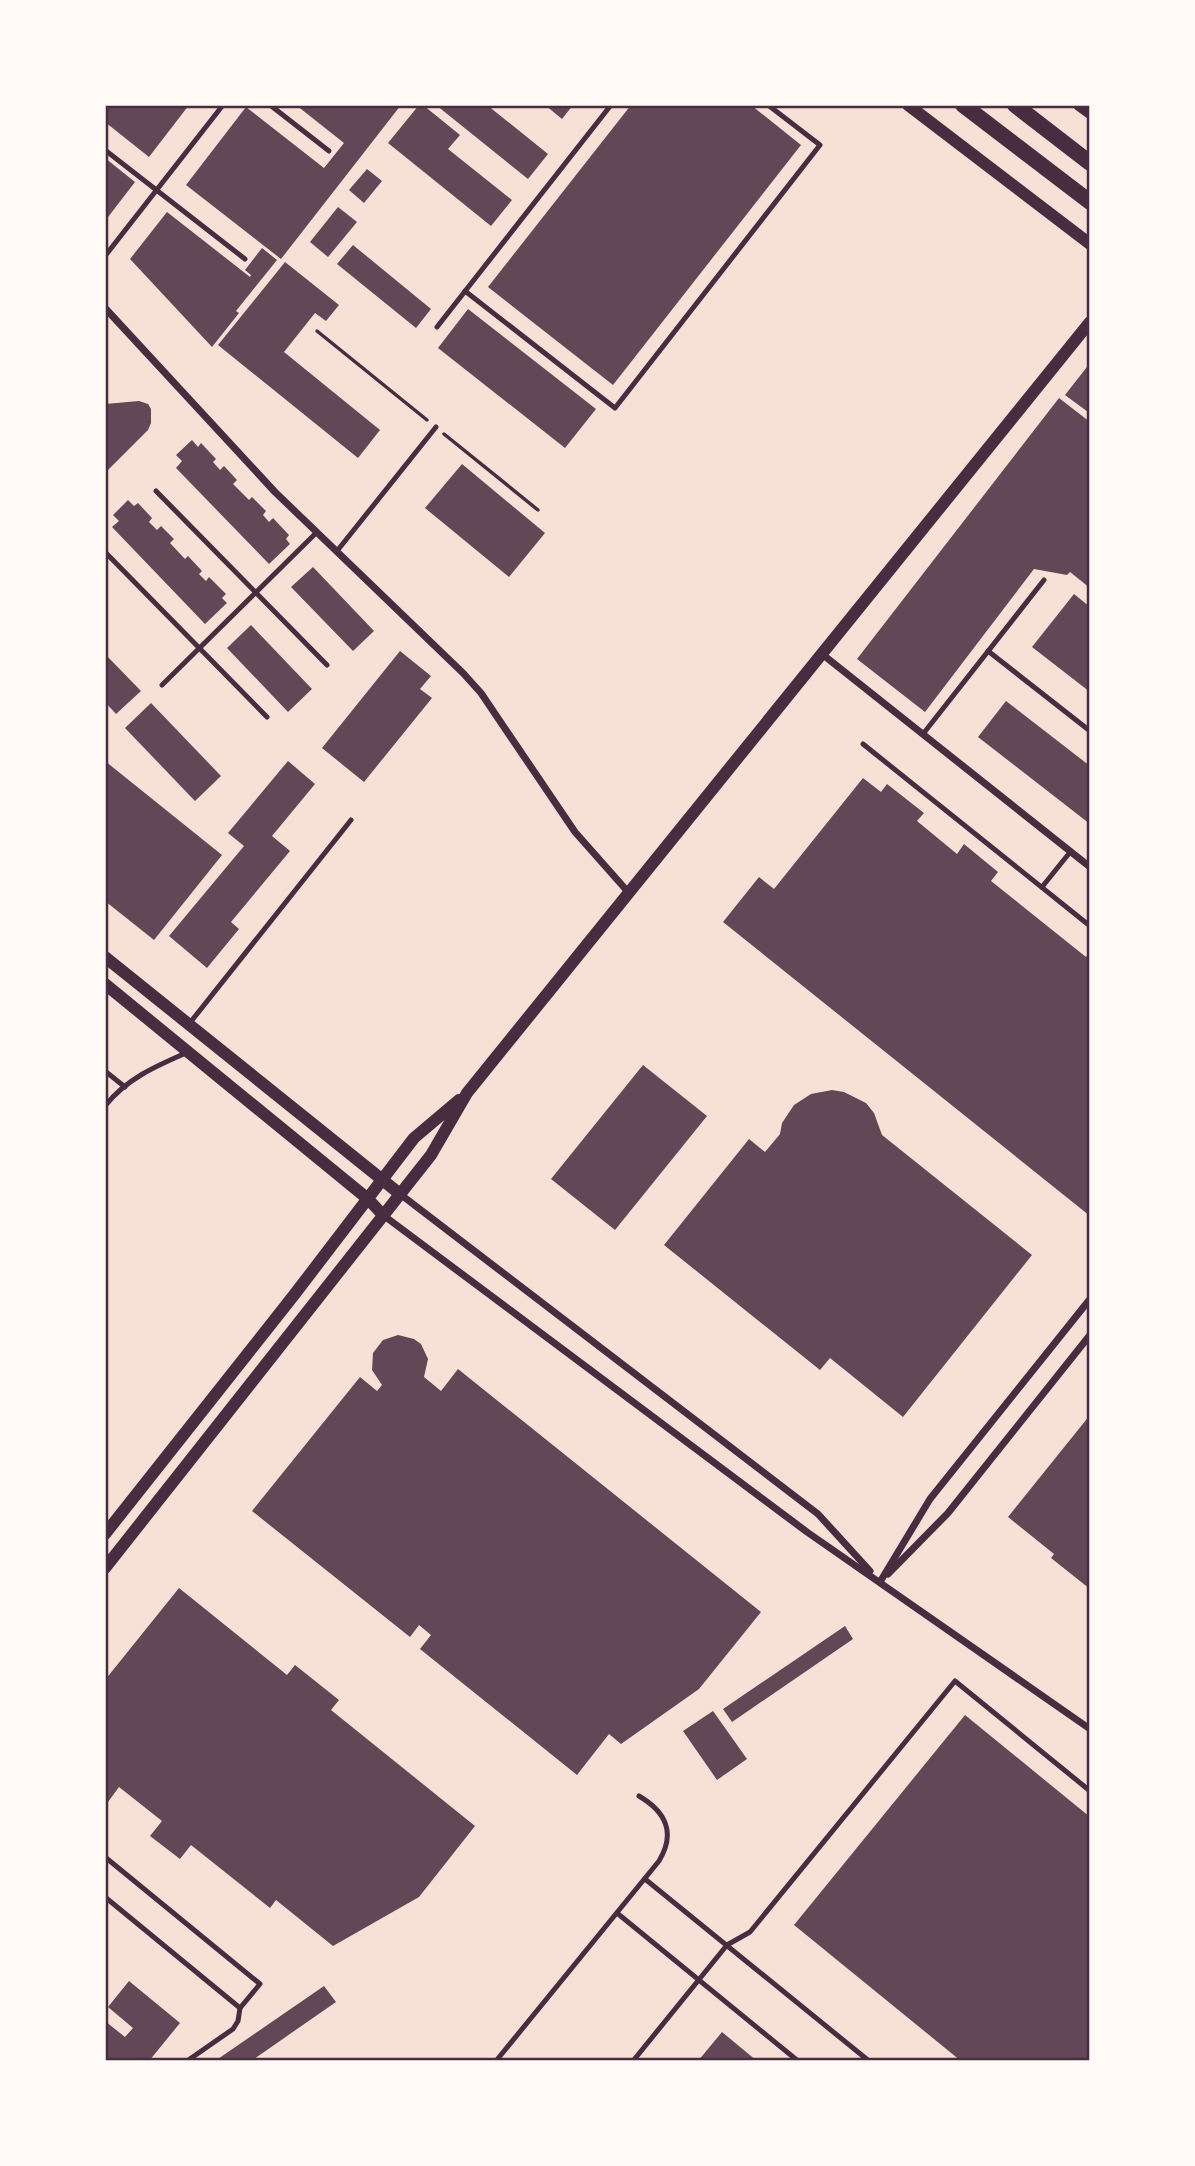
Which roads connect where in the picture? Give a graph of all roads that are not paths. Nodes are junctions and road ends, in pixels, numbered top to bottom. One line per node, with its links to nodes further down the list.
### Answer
1 (223, 105): 13 (lane)
2 (270, 105): 11 (lane)
3 (611, 105): 18 (lane)
4 (768, 105): 18 (lane)
5 (908, 105): 15 (street)
6 (963, 105): 14 (highway)
7 (1015, 105): 12 (highway)
8 (1079, 105): 9 (street)
9 (1090, 113)
10 (105, 150): 13 (lane)
11 (329, 151)
12 (1090, 163)
13 (156, 190): 16 (lane); 17 (lane)
14 (1090, 202)
15 (1090, 244)
16 (105, 257)
17 (245, 259)
18 (465, 291): 21 (lane)
19 (105, 308): 24 (street)
20 (1090, 322): 31 (street)
21 (437, 327)
22 (436, 427): 25 (lane)
23 (156, 491): 28 (lane)
24 (317, 532): 25 (street); 28 (lane)
25 (337, 551): 42 (street)
26 (105, 552): 29 (lane)
27 (1044, 580): 30 (lane)
28 (256, 593): 29 (lane); 32 (lane)
29 (200, 648): 33 (lane); 34 (lane)
30 (988, 651): 35 (lane); 36 (lane)
31 (822, 654): 36 (street); 42 (street)
32 (327, 665)
33 (162, 685)
34 (268, 717)
35 (1090, 731)
36 (923, 734): 39 (street)
37 (863, 744): 41 (lane)
38 (351, 820): 46 (lane)
39 (1070, 851): 40 (street); 41 (lane)
40 (1090, 867)
41 (1042, 887): 43 (lane)
42 (629, 893): 50 (street)
43 (1090, 926)
44 (105, 957): 46 (street)
45 (105, 984): 47 (street)
46 (190, 1024): 52 (street)
47 (190, 1052): 49 (lane); 54 (street)
48 (105, 1071): 49 (lane)
49 (125, 1087): 51 (lane)
50 (467, 1094): 52 (street); 53 (street)
51 (105, 1106)
52 (382, 1179): 53 (street); 54 (street)
53 (400, 1194): 55 (street); 60 (street)
54 (368, 1199): 55 (street); 58 (street)
55 (383, 1215): 59 (street); 60 (street)
56 (1090, 1298): 60 (street)
57 (1090, 1335): 60 (street)
58 (105, 1534)
59 (105, 1567)
60 (880, 1582): 61 (street)
61 (1090, 1729)
62 (1090, 1791): 68 (lane)
63 (639, 1796): 65 (lane)
64 (105, 1857): 70 (lane)
65 (645, 1879): 67 (lane); 68 (lane)
66 (105, 1897): 70 (lane)
67 (617, 1913): 69 (lane); 72 (lane)
68 (727, 1945): 69 (lane); 75 (lane)
69 (699, 1980): 73 (lane); 74 (lane)
70 (240, 2007): 71 (lane)
71 (187, 2061)
72 (496, 2061)
73 (633, 2061)
74 (798, 2061)
75 (869, 2061)

